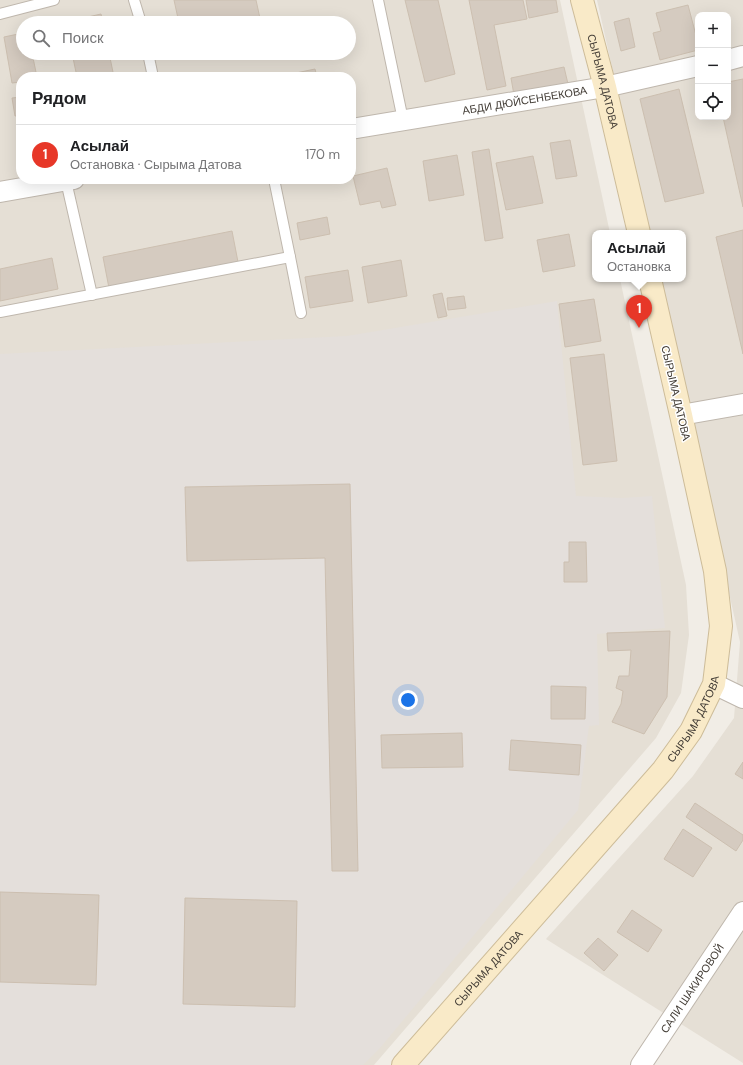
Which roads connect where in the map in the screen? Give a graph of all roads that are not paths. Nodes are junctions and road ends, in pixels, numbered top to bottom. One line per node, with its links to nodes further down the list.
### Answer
1 (49, 0): 5 (lane)
2 (134, 0): 6 (lane)
3 (378, 0): 13 (lane)
4 (582, 0): 12 (street, СЫРЫМА ДАТОВА)
5 (0, 14)
6 (139, 16)
7 (743, 56): 8 (street)
8 (731, 59)
9 (149, 60): 11 (lane)
10 (695, 67): 12 (street, АБДИ ДЮЙСЕНБЕКОВА)
11 (152, 72)
12 (605, 87): 13 (street, АБДИ ДЮЙСЕНБЕКОВА); 19 (street, СЫРЫМА ДАТОВА)
13 (403, 120): 14 (street, АБДИ ДЮЙСЕНБЕКОВА)
14 (356, 128)
15 (47, 184): 18 (street)
16 (71, 184): 22 (lane)
17 (275, 184): 20 (lane)
18 (0, 192)
19 (638, 230)
20 (290, 257): 22 (lane); 24 (lane)
21 (651, 282): 26 (street, СЫРЫМА ДАТОВА)
22 (92, 295): 23 (lane)
23 (0, 312)
24 (301, 313)
25 (743, 404): 26 (street)
26 (681, 415): 27 (street, СЫРЫМА ДАТОВА)
27 (714, 684): 28 (street); 30 (street, СЫРЫМА ДАТОВА)
28 (743, 698)
29 (743, 912): 31 (street, САЛИ ШАКИРОВОЙ)
30 (403, 1065)
31 (641, 1065)

